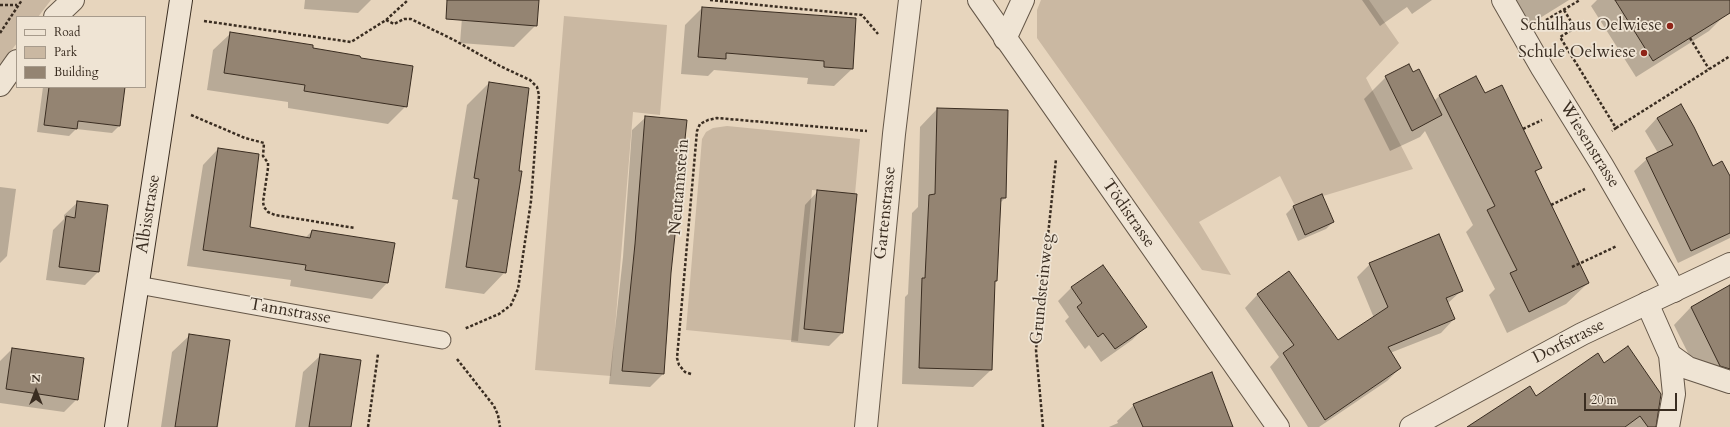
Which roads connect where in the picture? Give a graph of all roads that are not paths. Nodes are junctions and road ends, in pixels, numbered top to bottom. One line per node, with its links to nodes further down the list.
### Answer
1 (73, 0): 7 (street)
2 (181, 0): 12 (street, Albisstrasse)
3 (910, 0): 19 (street, Gartenstrasse)
4 (979, 0): 8 (street, Tödistrasse)
5 (1023, 0): 8 (street)
6 (1504, 0): 13 (street, Wiesenstrasse)
7 (56, 16)
8 (1005, 39): 20 (street, Tödistrasse)
9 (16, 62): 10 (street)
10 (0, 85)
11 (1730, 264): 13 (street, Dorfstrasse)
12 (138, 285): 15 (lane, Tannstrasse); 18 (street, Albisstrasse)
13 (1674, 291): 14 (street, Dorfstrasse)
14 (1647, 304): 16 (street); 21 (street, Dorfstrasse)
15 (442, 340)
16 (1670, 355): 17 (street); 22 (street)
17 (1730, 382)
18 (116, 427)
19 (866, 427)
20 (1278, 427)
21 (1411, 427)
22 (1668, 427)

